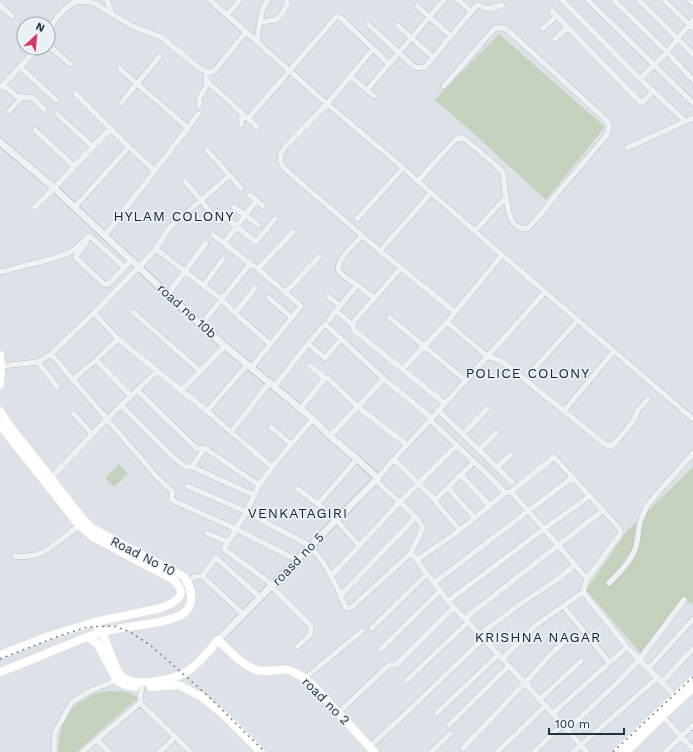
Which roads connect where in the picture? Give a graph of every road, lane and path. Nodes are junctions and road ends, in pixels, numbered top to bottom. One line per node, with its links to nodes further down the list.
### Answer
1 (107, 0): 21 (street)
2 (210, 0): 22 (street)
3 (240, 0): 22 (street)
4 (268, 0): 27 (street)
5 (287, 0): 27 (street)
6 (444, 0): 25 (street)
7 (458, 0): 20 (street)
8 (562, 0): 55 (street)
9 (588, 0): 49 (street)
10 (614, 0): 41 (street)
11 (639, 0): 36 (street)
12 (664, 0): 29 (street)
13 (690, 0): 15 (street)
14 (76, 1): 21 (street); 26 (street)
15 (693, 4)
16 (0, 5): 23 (street)
17 (502, 5): 20 (street)
18 (417, 6): 25 (street)
19 (552, 11): 24 (street)
20 (472, 12): 34 (street)
21 (112, 14): 53 (street)
22 (227, 15): 33 (street)
23 (12, 16)
24 (557, 16): 31 (street); 32 (street)
25 (430, 17): 34 (street); 35 (street)
26 (56, 18)
27 (260, 22): 38 (street)
28 (368, 24): 42 (street)
29 (692, 24): 36 (street)
30 (398, 26): 35 (street)
31 (568, 27): 37 (street); 62 (street)
32 (543, 28)
33 (246, 32): 38 (street); 53 (street)
34 (451, 36): 46 (street)
35 (412, 38): 42 (street); 46 (street)
36 (677, 38): 41 (street); 43 (street)
37 (555, 39)
38 (257, 41): 52 (street)
39 (373, 49): 48 (street); 52 (street); 54 (street)
40 (56, 52): 47 (street)
41 (667, 52): 49 (street); 56 (street)
42 (399, 53): 46 (street); 48 (street)
43 (693, 54)
44 (31, 56): 50 (street)
45 (160, 56): 58 (street)
46 (433, 57)
47 (70, 64)
48 (389, 64): 61 (street)
49 (654, 65): 55 (street); 68 (street)
50 (20, 68): 59 (street); 66 (street)
51 (120, 69): 58 (street)
52 (290, 71): 69 (street); 77 (street)
53 (207, 72): 57 (street)
54 (350, 76): 61 (street); 69 (street)
55 (640, 79): 62 (street)
56 (693, 80)
57 (207, 81): 70 (street); 75 (street)
58 (137, 84): 67 (street); 82 (street)
59 (1, 86): 65 (street)
60 (444, 86): 99 (street)
61 (367, 90): 64 (street)
62 (653, 91): 78 (street)
63 (76, 94): 81 (street)
64 (374, 96)
65 (22, 97): 71 (street); 72 (street)
66 (56, 100)
67 (121, 103)
68 (693, 103)
69 (327, 104): 90 (street); 117 (street)
70 (199, 106)
71 (44, 109)
72 (9, 111)
73 (57, 114): 85 (street)
74 (198, 114): 82 (street)
75 (242, 114): 77 (street); 79 (street)
76 (693, 118): 78 (street)
77 (248, 119): 80 (street)
78 (685, 121): 87 (street)
79 (241, 125)
80 (257, 127)
81 (111, 128): 85 (street); 86 (street)
82 (188, 128): 91 (street)
83 (35, 130): 89 (street)
84 (0, 142): 95 (street, road no 10b)
85 (92, 146): 89 (street)
86 (129, 147): 91 (street); 104 (street)
87 (627, 148)
88 (207, 150): 92 (street)
89 (74, 166): 95 (street)
90 (403, 168): 94 (street); 109 (street)
91 (155, 171): 115 (street)
92 (229, 176): 96 (street); 100 (street)
93 (185, 181): 100 (street)
94 (418, 181): 97 (street); 99 (street)
95 (54, 188): 103 (street); 104 (street, road no 10b)
96 (241, 188)
97 (431, 193): 113 (street); 122 (street)
98 (250, 195): 101 (street)
99 (506, 197): 113 (street)
100 (200, 200): 110 (street); 121 (street)
101 (257, 200): 102 (street); 106 (street)
102 (263, 206)
103 (35, 207)
104 (75, 207): 115 (street, road no 10b)
105 (234, 207): 106 (street)
106 (245, 216): 111 (street); 112 (street)
107 (226, 218): 112 (street)
108 (275, 219): 112 (street)
109 (357, 219)
110 (218, 221)
111 (258, 225)
112 (237, 227): 120 (street)
113 (475, 231): 123 (street)
114 (292, 232): 131 (street)
115 (105, 235): 126 (street, road no 10b)
116 (213, 235): 120 (street)
117 (362, 236): 122 (street); 135 (street)
118 (87, 237): 128 (street); 128 (street); 132 (street)
119 (206, 243): 133 (street)
120 (224, 243): 127 (street)
121 (156, 249): 129 (street); 133 (street)
122 (380, 251): 130 (street)
123 (502, 255): 137 (street); 147 (street)
124 (319, 257): 138 (street)
125 (223, 259): 134 (street)
126 (132, 260): 128 (street); 129 (street, road no 10b)
127 (250, 264): 131 (street); 143 (street)
128 (124, 267)
129 (139, 267): 139 (street, road no 10b); 148 (street)
130 (401, 268): 142 (street); 147 (street)
131 (258, 269): 138 (street)
132 (0, 272)
133 (185, 272): 134 (street); 139 (street)
134 (204, 285): 143 (street)
135 (357, 285): 142 (street); 144 (street)
136 (255, 288): 149 (street)
137 (545, 292): 153 (street); 166 (street)
138 (285, 293): 150 (street)
139 (168, 294): 155 (street, road no 10b)
140 (328, 296): 144 (street)
141 (269, 298): 150 (street)
142 (374, 298): 156 (street)
143 (221, 299): 149 (street); 155 (street)
144 (340, 306): 145 (street)
145 (336, 311): 152 (street); 156 (street)
146 (133, 312): 175 (street)
147 (455, 312): 154 (street)
148 (94, 313): 157 (street); 164 (street)
149 (235, 313): 159 (street)
150 (292, 317): 159 (street)
151 (390, 318): 162 (street)
152 (328, 320)
153 (578, 320): 163 (street); 173 (street)
154 (447, 322): 162 (street); 166 (street)
155 (201, 325): 161 (street, road no 10b)
156 (353, 325): 172 (street)
157 (118, 339): 167 (street); 174 (street)
158 (341, 339): 160 (street); 160 (street); 177 (street)
159 (270, 344): 170 (street)
160 (308, 344): 180 (street)
161 (225, 346): 170 (street, road no 10b); 175 (street)
162 (424, 346): 172 (street); 179 (street)
163 (614, 351): 195 (street); 199 (street)
164 (51, 354): 168 (street); 178 (street)
165 (0, 355): 169 (main road)
166 (487, 356): 179 (street); 195 (street)
167 (96, 360): 178 (street); 185 (street)
168 (38, 362): 169 (street); 182 (street)
169 (1, 366): 181 (main road)
170 (250, 366): 180 (street, road no 10b); 194 (street)
171 (310, 366): 176 (street)
172 (403, 369): 187 (street)
173 (533, 370)
174 (157, 371): 183 (street); 184 (street)
175 (200, 371): 184 (street)
176 (325, 378): 189 (street); 190 (street)
177 (384, 379): 189 (street); 198 (street)
178 (72, 380): 200 (street)
179 (466, 380): 187 (street)
180 (272, 384): 190 (street, road no 10b); 203 (street)
181 (0, 385)
182 (57, 387)
183 (137, 390): 185 (street); 211 (street)
184 (181, 390): 194 (street)
185 (131, 396): 188 (street)
186 (648, 399): 195 (street)
187 (444, 403): 192 (street)
188 (122, 406): 200 (street); 218 (street)
189 (358, 407): 207 (street); 209 (street)
190 (301, 408): 197 (street, road no 10b)
191 (487, 409): 206 (street)
192 (438, 410): 198 (street); 206 (street)
193 (0, 411): 224 (main road, Road No 10)
194 (207, 411): 203 (street)
195 (564, 411)
196 (74, 414): 205 (street)
197 (313, 419): 207 (street, road no 10b); 208 (street)
198 (431, 419): 209 (street); 210 (street)
199 (693, 419)
200 (106, 420): 205 (street); 245 (street)
201 (0, 425): 224 (main road, Road No 10)
202 (271, 427): 208 (street)
203 (231, 432): 219 (street)
204 (496, 433): 212 (street)
205 (92, 434): 224 (street)
206 (463, 434): 212 (street)
207 (330, 436): 215 (street, road no 10b)
208 (291, 444): 219 (street)
209 (407, 445): 216 (street)
210 (457, 445): 217 (street); 226 (street)
211 (204, 449): 218 (street); 227 (street)
212 (479, 450): 220 (street)
213 (693, 453): 264 (street)
214 (510, 455): 220 (street)
215 (357, 459): 223 (street, road no 10b); 236 (street)
216 (394, 459): 223 (street); 226 (street)
217 (474, 462): 221 (street); 231 (street)
218 (192, 466): 232 (street)
219 (272, 467): 227 (street)
220 (497, 467): 225 (street)
221 (461, 475): 229 (street); 237 (street)
222 (573, 477): 231 (street); 233 (street); 239 (street)
223 (376, 479): 235 (street); 243 (street, roasd no 5)
224 (48, 481): 244 (main road, Road No 10); 262 (main road, Road No 10)
225 (512, 482)
226 (419, 484): 234 (street); 235 (street)
227 (259, 485): 232 (street)
228 (187, 486): 240 (street)
229 (448, 488): 234 (street); 242 (street)
230 (298, 489): 236 (street)
231 (508, 493): 237 (street); 239 (street)
232 (254, 495): 240 (street)
233 (590, 496): 238 (street); 246 (street)
234 (435, 500): 247 (street)
235 (400, 502): 241 (street); 250 (street)
236 (318, 504): 243 (street)
237 (490, 506): 242 (street)
238 (603, 510): 252 (street); 261 (street)
239 (528, 511): 246 (street); 263 (street)
240 (246, 512): 245 (street); 251 (street)
241 (416, 517): 253 (street); 268 (street)
242 (475, 518): 247 (street)
243 (336, 520): 250 (street); 251 (street, roasd no 5)
244 (79, 525): 254 (street); 277 (main road, Road No 10)
245 (236, 529): 249 (street); 255 (street)
246 (544, 529): 252 (street); 271 (street)
247 (460, 530): 256 (street)
248 (207, 533): 249 (street)
249 (228, 542): 265 (street)
250 (359, 545): 260 (street)
251 (310, 546): 255 (street, roasd no 5); 260 (street)
252 (558, 546): 257 (street); 276 (street)
253 (411, 553): 256 (street); 268 (street)
254 (14, 556)
255 (297, 560): 265 (street, roasd no 5)
256 (417, 560): 258 (street)
257 (575, 564): 261 (street); 282 (street)
258 (427, 574): 263 (street); 278 (street)
259 (202, 576): 262 (street); 269 (street); 274 (street)
260 (331, 576): 268 (street)
261 (587, 579): 267 (street)
262 (187, 581): 280 (main road, Road No 10)
263 (434, 583): 266 (street)
264 (609, 583)
265 (272, 586): 269 (street, roasd no 5); 285 (street)
266 (440, 591): 271 (street); 287 (street)
267 (584, 592): 272 (street); 286 (street)
268 (340, 596)
269 (260, 597): 274 (street, roasd no 5)
270 (684, 600): 291 (street)
271 (448, 601): 273 (street)
272 (563, 606): 290 (street); 293 (street)
273 (453, 608): 276 (street); 312 (street)
274 (243, 614): 283 (street, roasd no 5)
275 (693, 619): 295 (street)
276 (466, 621): 282 (street); 301 (street)
277 (95, 622): 280 (main road); 289 (main road, Road No 10)
278 (372, 628)
279 (362, 631): 298 (street)
280 (101, 632): 281 (main road, Road No 10); 300 (main road)
281 (87, 637): 296 (main road, Road No 10); 300 (main road)
282 (481, 637): 290 (street); 326 (street)
283 (218, 640): 297 (main road); 298 (main road, road no 2)
284 (565, 641): 304 (street)
285 (298, 646)
286 (627, 647): 291 (street); 293 (street)
287 (381, 649)
288 (693, 649): 303 (street)
289 (0, 655)
290 (500, 657): 294 (street); 313 (street)
291 (639, 660): 295 (street); 319 (street)
292 (581, 661): 309 (street)
293 (609, 662): 314 (street)
294 (509, 666): 304 (street); 316 (street)
295 (648, 669): 299 (street)
296 (0, 672)
297 (174, 677): 305 (main road); 306 (main road)
298 (305, 678): 312 (main road, road no 2)
299 (657, 678): 303 (street); 324 (street)
300 (120, 679): 305 (main road); 328 (street)
301 (407, 680)
302 (693, 680): 308 (main road)
303 (661, 683): 308 (street)
304 (525, 684): 309 (street); 325 (street)
305 (142, 685): 306 (main road); 310 (street)
306 (179, 685): 333 (main road)
307 (693, 688): 315 (main road)
308 (675, 696): 339 (main road)
309 (540, 700): 311 (street)
310 (140, 703): 322 (street); 323 (street)
311 (545, 706): 314 (street); 335 (street)
312 (338, 713): 326 (main road, road no 2)
313 (437, 713)
314 (552, 714): 317 (street)
315 (663, 716): 321 (street); 340 (main road)
316 (449, 725)
317 (562, 725): 319 (street); 336 (street)
318 (693, 725): 321 (street)
319 (567, 730): 324 (street)
320 (450, 734): 334 (street)
321 (681, 736): 327 (street); 341 (street)
322 (176, 737): 331 (street); 332 (street)
323 (97, 740): 329 (street); 330 (street)
324 (580, 745): 337 (street); 338 (street)
325 (463, 748)
326 (371, 749)
327 (693, 749)
328 (54, 752)
329 (82, 752)
330 (109, 752)
331 (159, 752)
332 (191, 752)
333 (261, 752)
334 (431, 752)
335 (497, 752)
336 (534, 752)
337 (573, 752)
338 (587, 752)
339 (617, 752)
340 (626, 752)
341 (665, 752)

